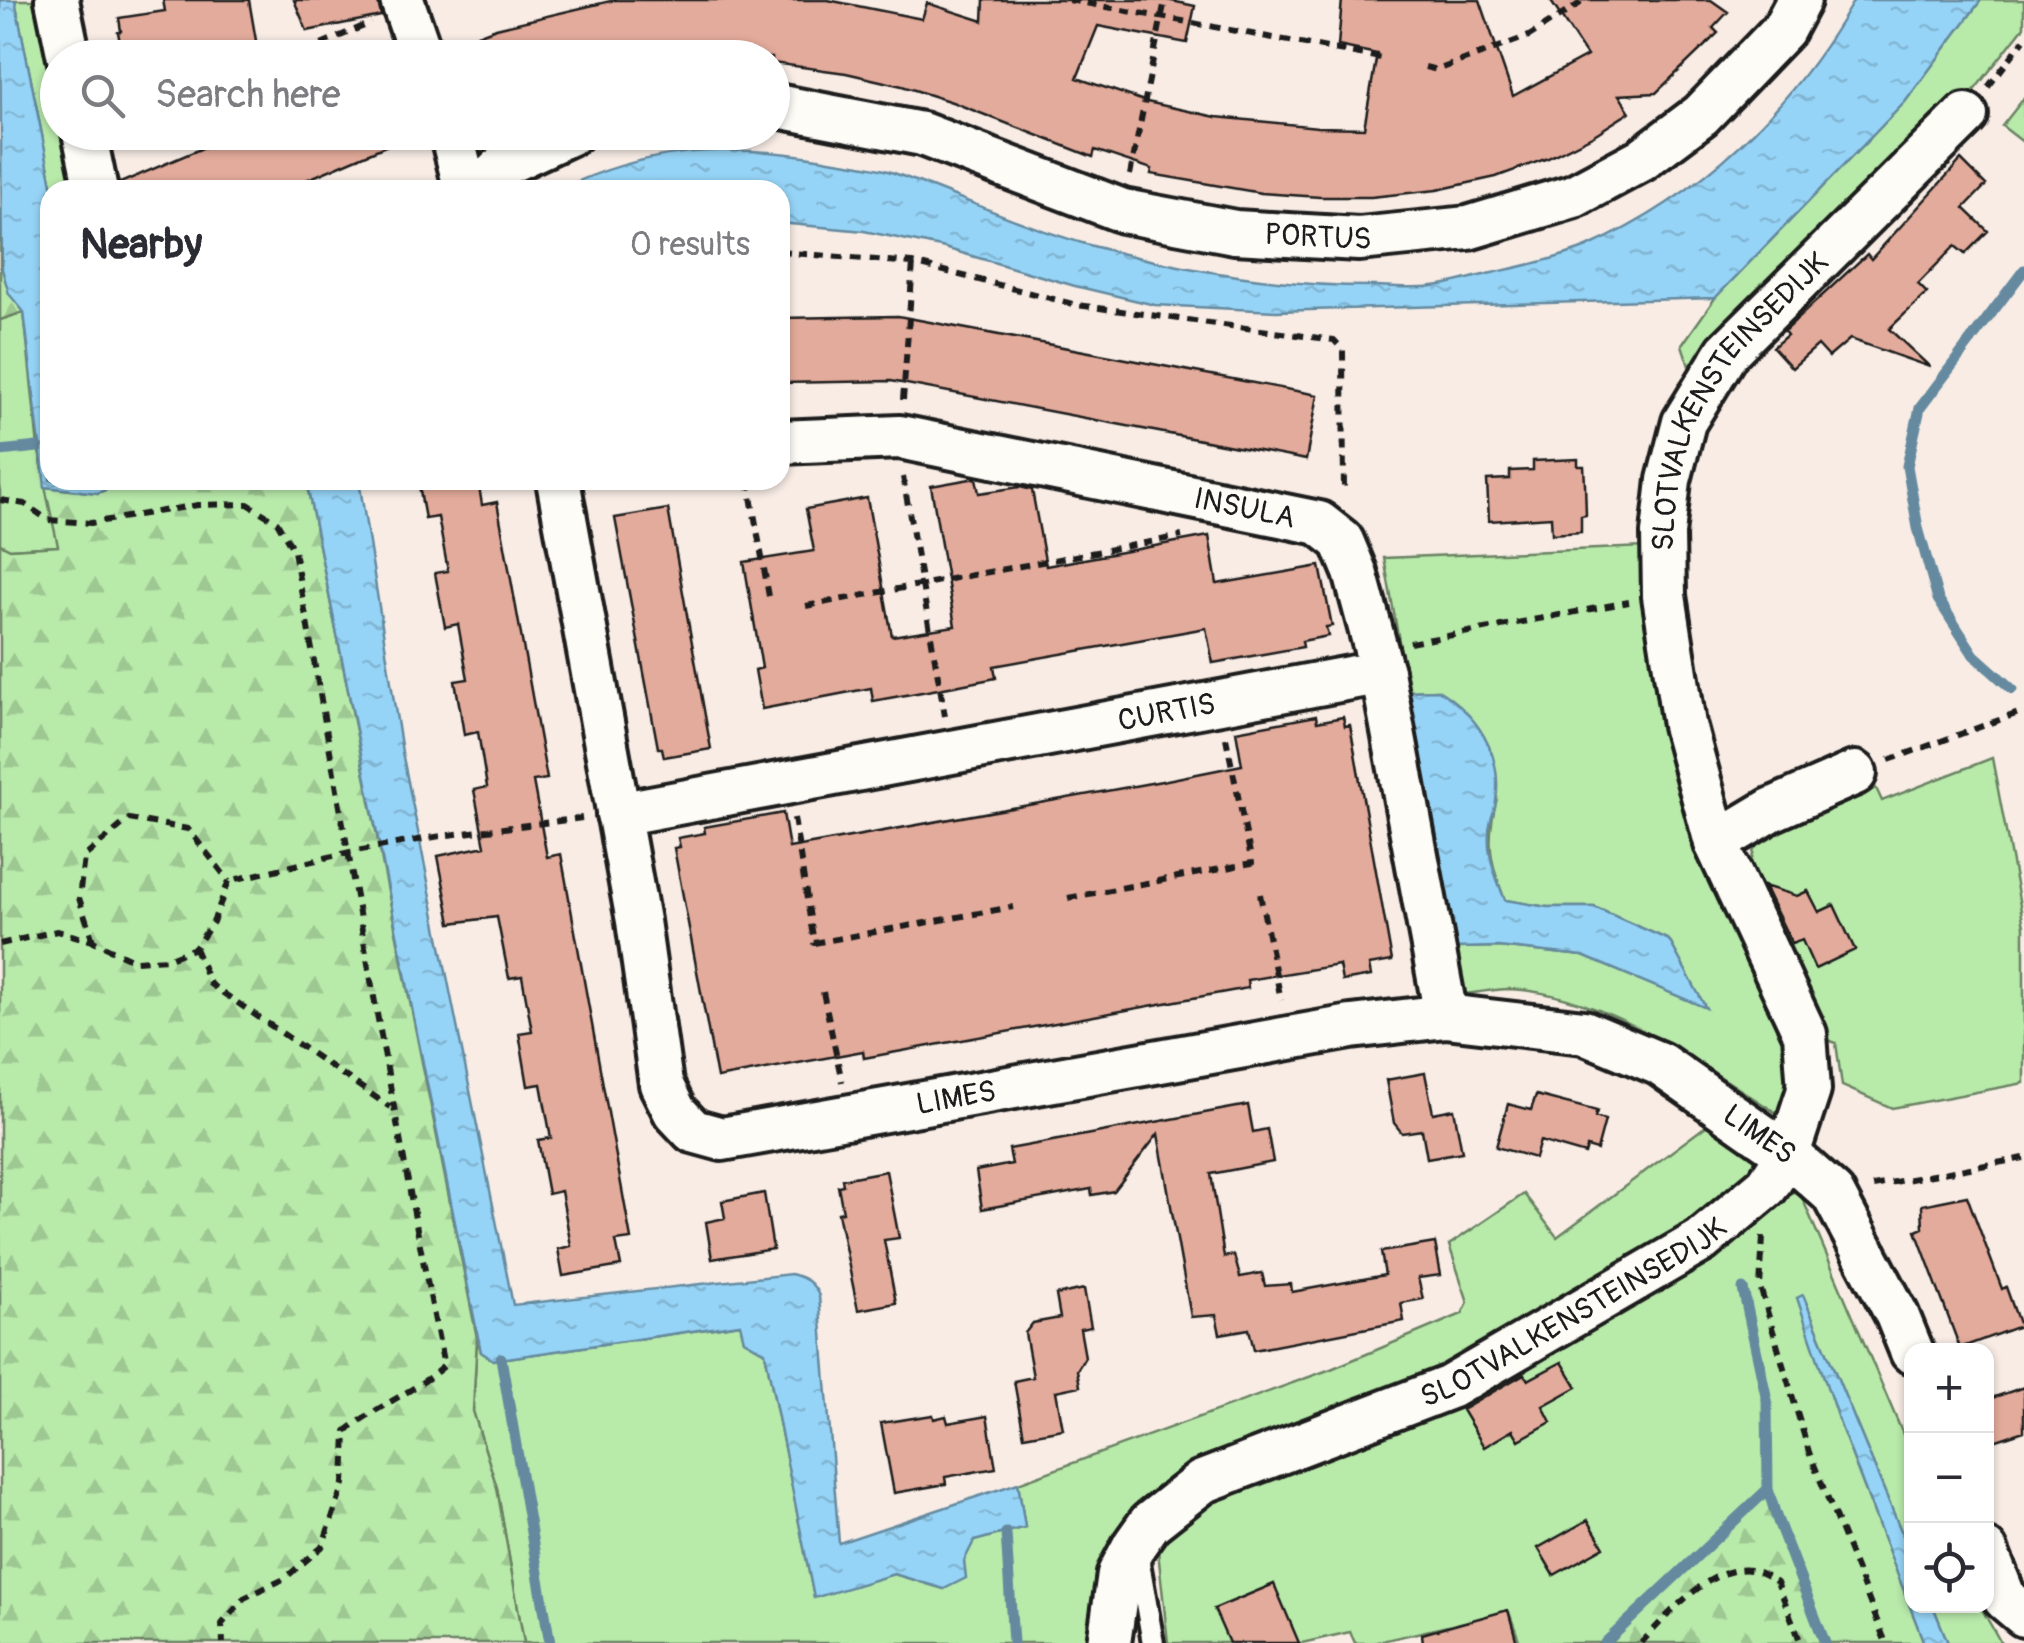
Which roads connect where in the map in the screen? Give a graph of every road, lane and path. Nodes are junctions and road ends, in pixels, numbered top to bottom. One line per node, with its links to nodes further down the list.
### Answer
1 (57, 0): 8 (street)
2 (1069, 0): 7 (path)
3 (1165, 0): 7 (path)
4 (1580, 0): 13 (path)
5 (1799, 0): 22 (street, PORTUS)
6 (403, 4): 9 (path); 10 (street)
7 (1162, 18): 12 (path); 22 (path)
8 (65, 40)
9 (326, 40)
10 (416, 40)
11 (2024, 40): 15 (path)
12 (1381, 58)
13 (1426, 67)
14 (790, 108): 22 (street, PORTUS)
15 (1966, 114): 33 (street, SLOTVALKENSTEINSEDIJK)
16 (88, 150): 19 (street)
17 (456, 150): 20 (street)
18 (536, 150): 21 (street)
19 (94, 180)
20 (463, 180)
21 (489, 180)
22 (1123, 212)
23 (790, 253): 24 (path)
24 (913, 264): 25 (path); 30 (path)
25 (900, 438): 26 (street, INSULA); 30 (street, INSULA); 32 (path)
26 (790, 442)
27 (560, 490): 42 (street, LIMES)
28 (750, 490): 34 (path)
29 (0, 500): 44 (path)
30 (1330, 532): 36 (street, INSULA)
31 (1190, 534): 32 (path)
32 (920, 586): 35 (path); 39 (path)
33 (1664, 596): 36 (path); 43 (street, SLOTVALKENSTEINSEDIJK)
34 (770, 602)
35 (806, 606)
36 (1379, 660): 37 (street, CURTIS); 53 (street, INSULA)
37 (1219, 702): 39 (street, CURTIS); 47 (path)
38 (2024, 711): 40 (path)
39 (952, 752): 41 (street, CURTIS)
40 (1854, 772): 43 (street)
41 (788, 782): 42 (street, CURTIS); 48 (path)
42 (618, 814): 44 (path); 56 (street, LIMES)
43 (1716, 843): 58 (street, SLOTVALKENSTEINSEDIJK)
44 (350, 852): 45 (path); 55 (path)
45 (229, 881): 49 (path); 51 (path)
46 (1260, 894): 54 (path)
47 (1068, 898)
48 (1013, 907)
49 (93, 941): 50 (path); 51 (path)
50 (0, 944)
51 (195, 948): 55 (path)
52 (823, 992): 56 (path)
53 (1446, 1016): 54 (street, LIMES); 58 (street, LIMES)
54 (1294, 1038): 56 (street, LIMES)
55 (394, 1118): 64 (path)
56 (849, 1118)
57 (2024, 1158): 59 (path)
58 (1778, 1170): 59 (street, LIMES); 61 (street, SLOTVALKENSTEINSEDIJK); 69 (path)
59 (1833, 1194): 60 (street, LIMES)
60 (1909, 1343)
61 (1135, 1544): 65 (street, SLOTVALKENSTEINSEDIJK); 66 (lane)
62 (1994, 1571): 63 (street)
63 (2024, 1615)
64 (224, 1643)
65 (1109, 1643)
66 (1153, 1643)
67 (1640, 1643): 68 (path)
68 (1801, 1643)
69 (1886, 1643)

